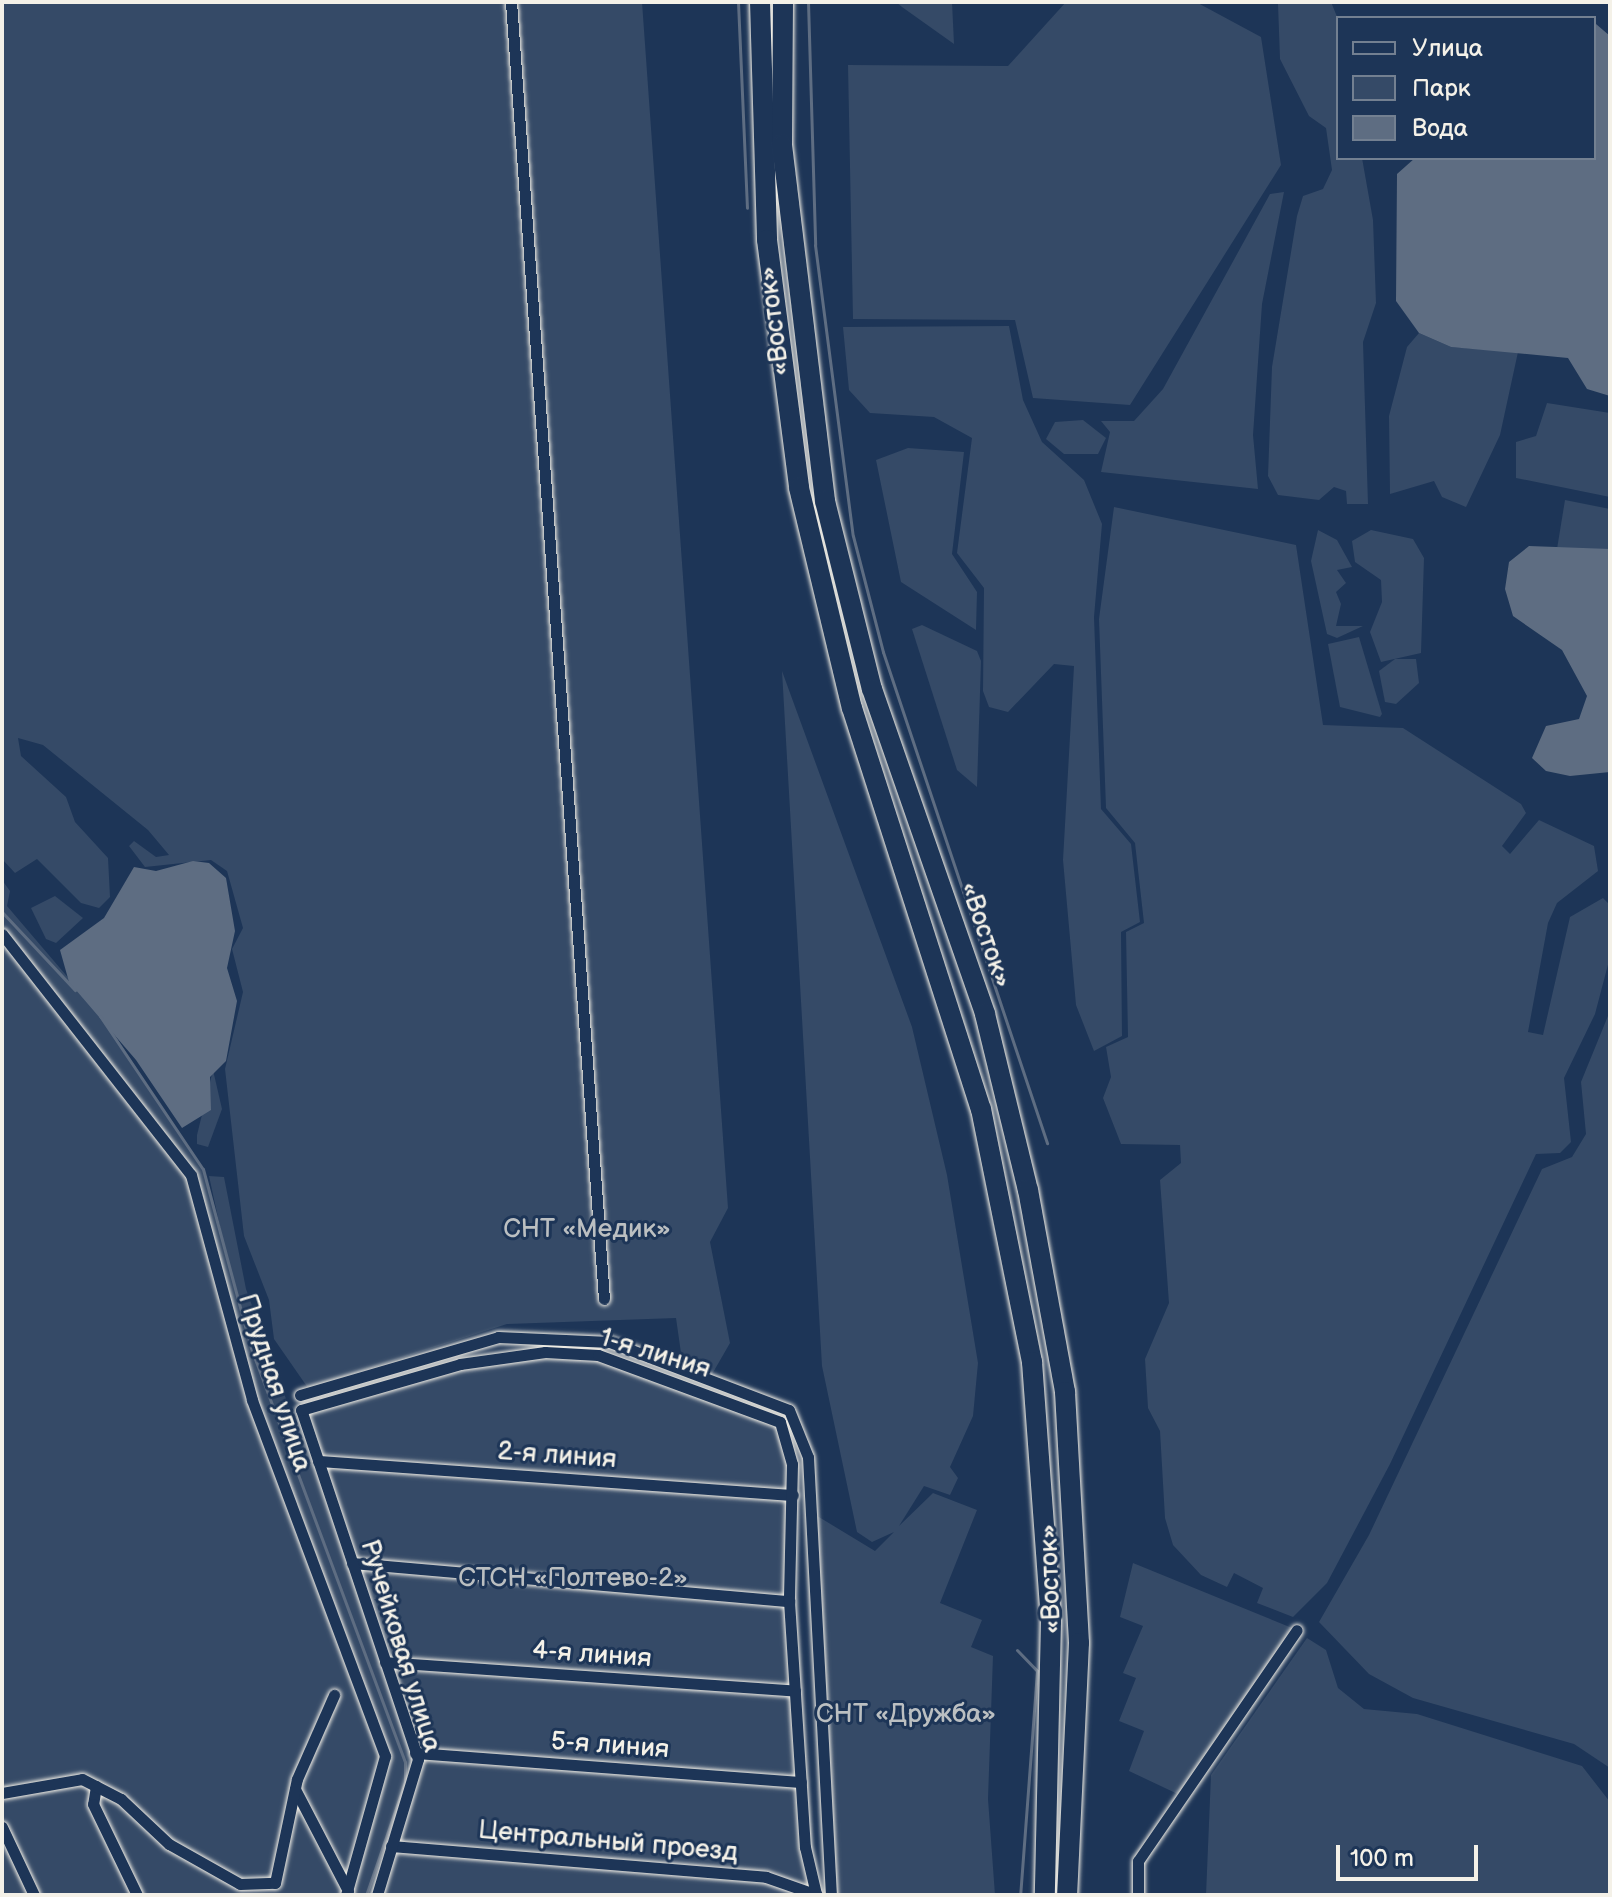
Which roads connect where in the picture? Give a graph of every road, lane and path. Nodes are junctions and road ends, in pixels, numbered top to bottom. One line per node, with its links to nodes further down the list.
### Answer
1 (511, 2): 5 (street)
2 (760, 2): 31 (highway, «Восток»)
3 (783, 2): 32 (highway, «Восток»)
4 (2, 934): 24 (street, Прудная улица)
5 (604, 1299)
6 (300, 1395): 30 (street)
7 (301, 1410): 8 (street, Ручейковая улица); 9 (street, 1-я линия)
8 (318, 1461): 9 (street, 2-я линия); 10 (street, Ручейковая улица)
9 (793, 1495): 11 (street, 1-я линия)
10 (352, 1563): 11 (street); 13 (street, Ручейковая улица)
11 (789, 1601): 14 (street, 1-я линия)
12 (1297, 1630): 33 (street)
13 (385, 1662): 14 (street, 4-я линия); 16 (street, Ручейковая улица)
14 (795, 1691): 17 (street, 1-я линия)
15 (334, 1695): 19 (street)
16 (415, 1753): 17 (street, 5-я линия); 22 (street, Ручейковая улица)
17 (801, 1782): 29 (street, 1-я линия)
18 (96, 1786): 20 (street); 23 (street); 26 (street)
19 (295, 1789): 23 (street); 24 (street)
20 (2, 1793)
21 (2, 1827): 25 (street)
22 (391, 1846): 28 (street, Ручейковая улица); 29 (street, Центральный проезд)
23 (236, 1882): 27 (street)
24 (347, 1893)
25 (34, 1895)
26 (137, 1895)
27 (242, 1895)
28 (377, 1895)
29 (817, 1895)
30 (831, 1895)
31 (1045, 1895)
32 (1067, 1895)
33 (1138, 1895)

